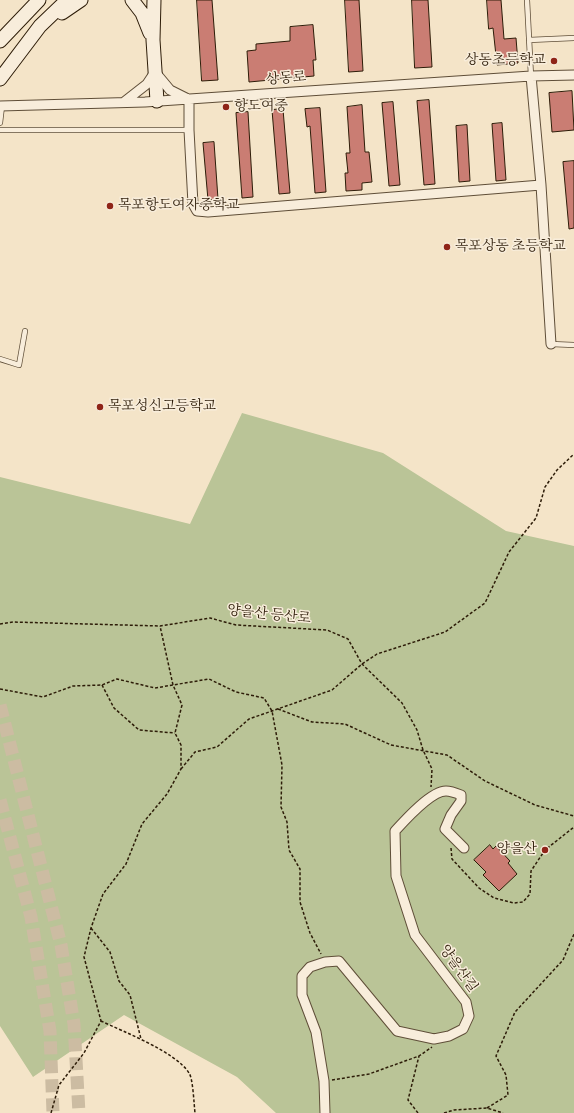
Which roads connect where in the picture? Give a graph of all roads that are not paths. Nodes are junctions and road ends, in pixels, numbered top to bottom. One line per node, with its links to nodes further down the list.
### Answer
1 (39, 0): 10 (street)
2 (67, 0): 11 (street)
3 (81, 0): 11 (street)
4 (132, 0): 8 (street)
5 (154, 0): 8 (street)
6 (527, 0): 9 (lane)
7 (574, 38): 9 (lane)
8 (153, 40): 12 (street)
9 (529, 40): 14 (lane)
10 (0, 41)
11 (18, 54): 15 (street)
12 (155, 72): 16 (street); 17 (street); 18 (street)
13 (574, 75): 14 (street, 상동로)
14 (531, 76): 16 (street, 상동로); 23 (street)
15 (0, 79)
16 (189, 99): 17 (street, 상동로); 22 (street)
17 (157, 101): 18 (street, 상동로)
18 (124, 102): 19 (street, 상동로)
19 (1, 106): 20 (lane)
20 (0, 123)
21 (0, 130): 22 (lane)
22 (189, 130): 23 (street)
23 (541, 185): 25 (street)
24 (25, 331): 27 (lane)
25 (551, 344): 26 (lane)
26 (574, 345)
27 (0, 358)
28 (464, 848): 29 (street, 양을산길)
29 (325, 1113)

